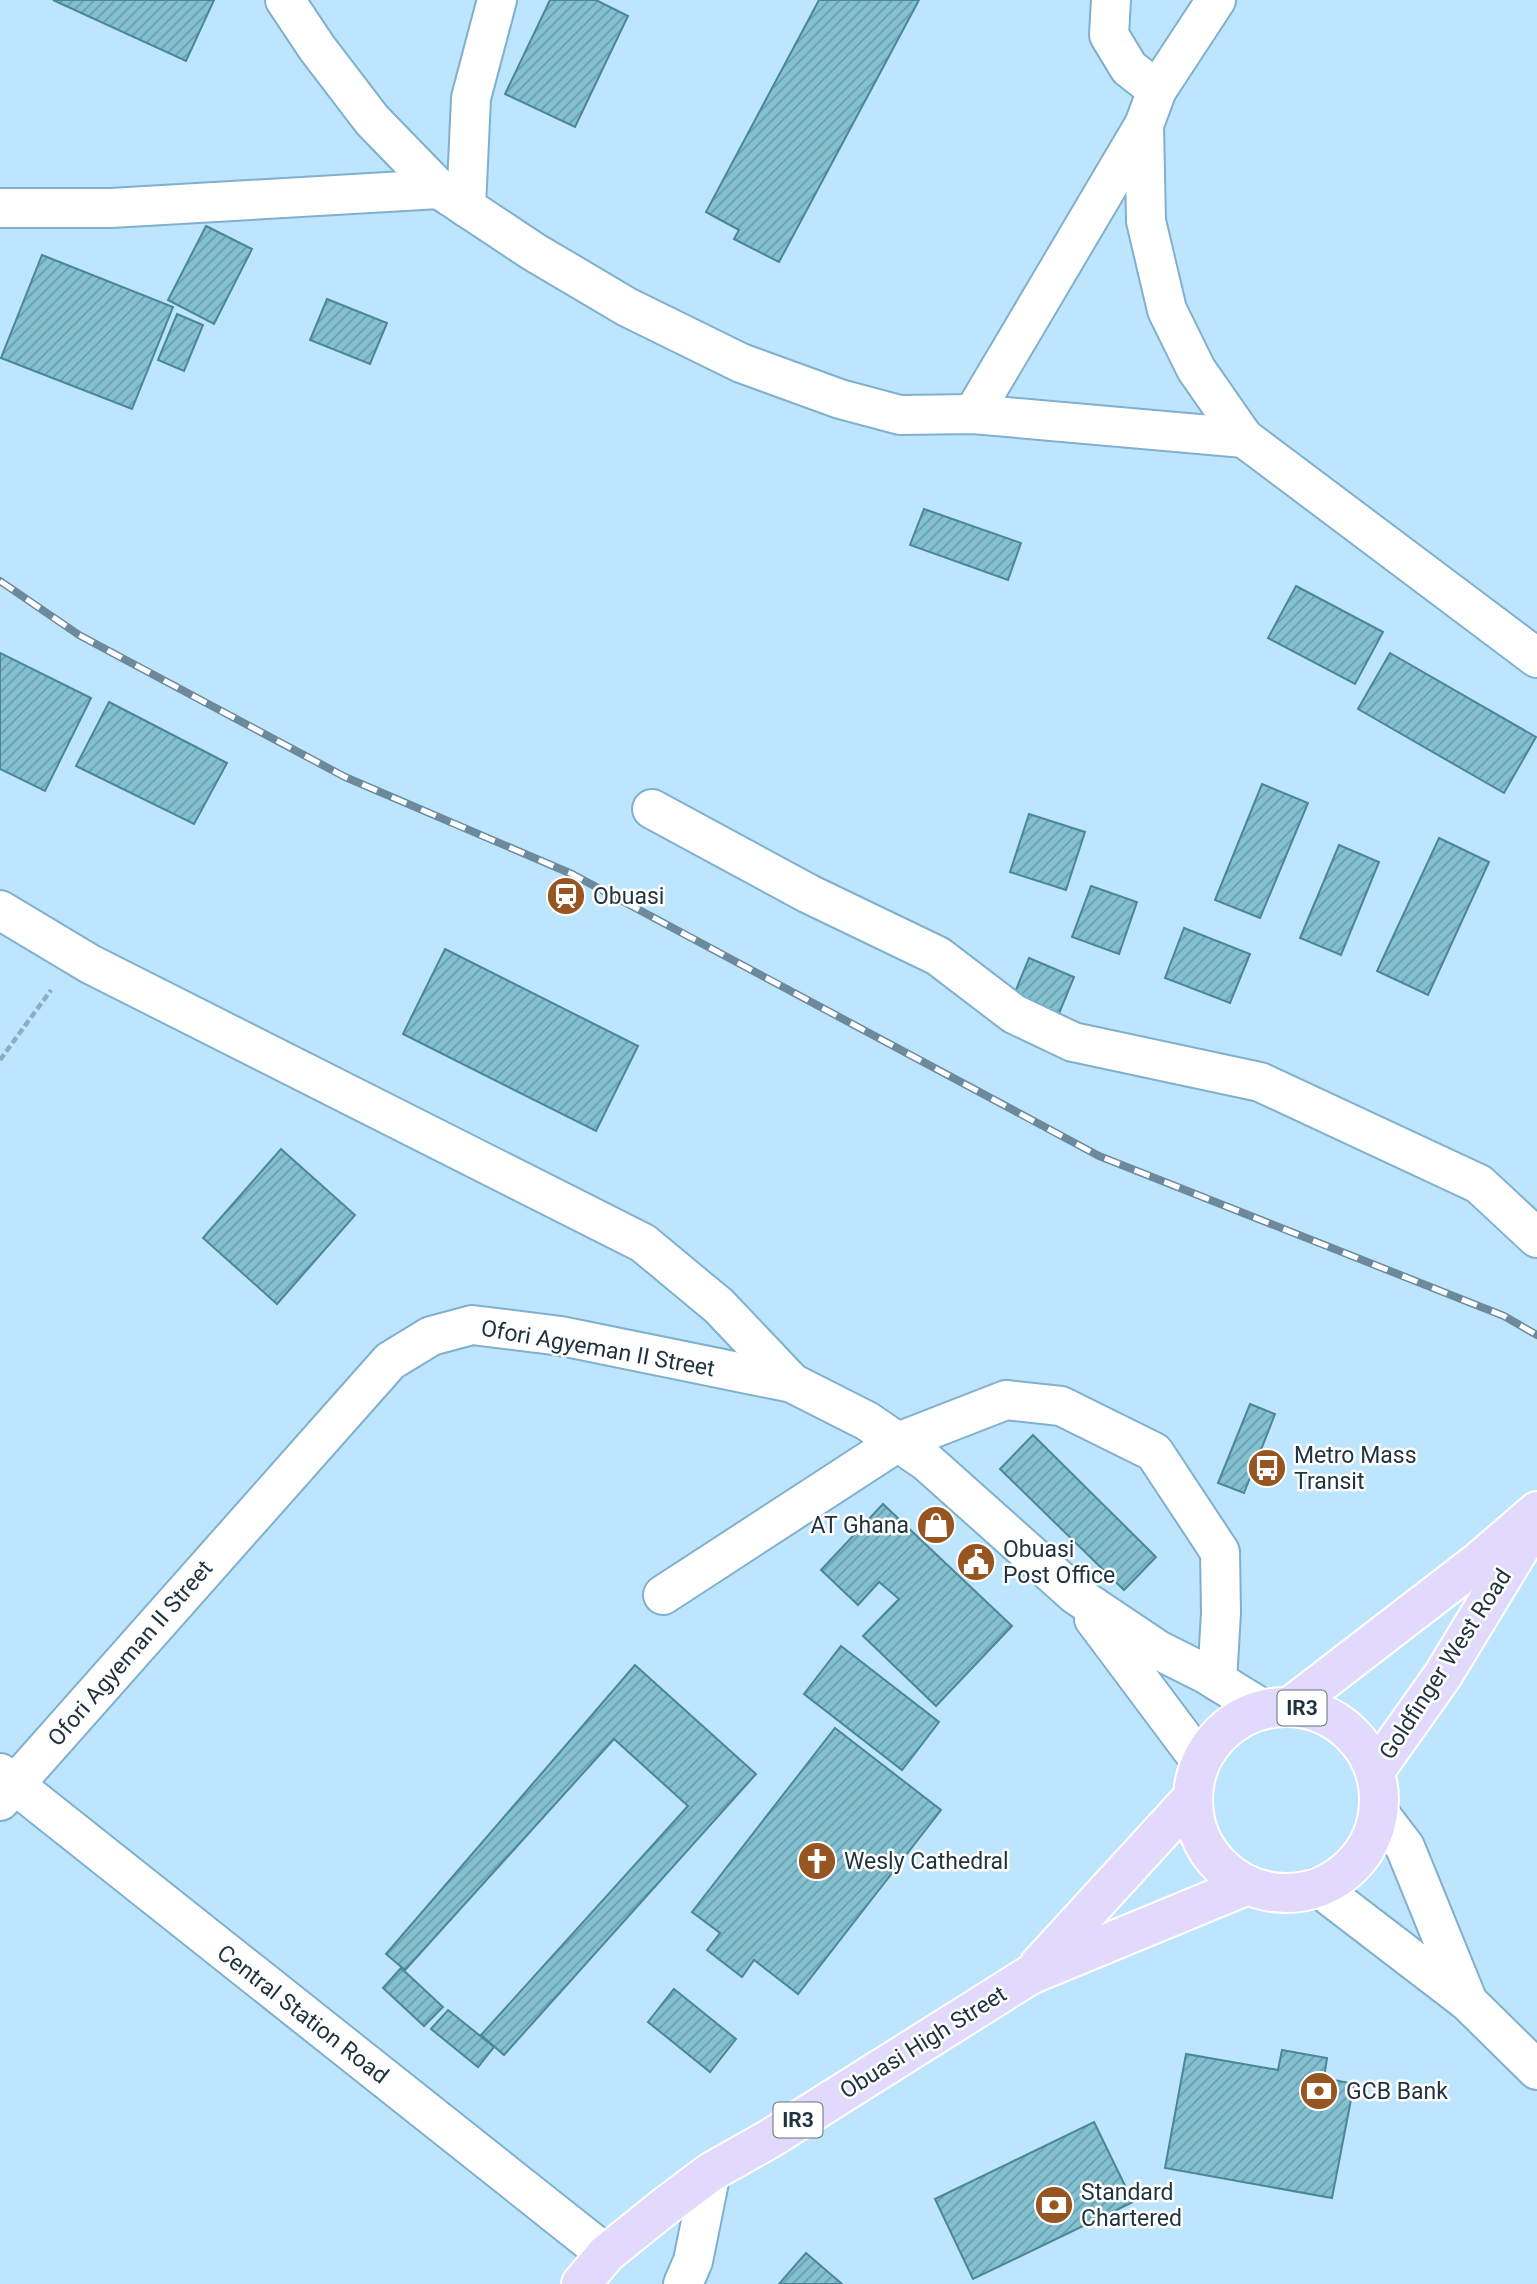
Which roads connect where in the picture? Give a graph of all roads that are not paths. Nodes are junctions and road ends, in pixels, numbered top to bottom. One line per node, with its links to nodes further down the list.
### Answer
1 (285, 0): 7 (street)
2 (497, 0): 7 (street)
3 (1111, 0): 5 (street)
4 (1216, 0): 5 (street)
5 (1157, 90): 6 (street)
6 (1144, 125): 9 (street); 10 (street)
7 (453, 198): 8 (street); 9 (street)
8 (0, 208)
9 (973, 414): 10 (street)
10 (1244, 438): 11 (street)
11 (1537, 659)
12 (652, 809): 14 (street)
13 (0, 910): 15 (street)
14 (1537, 1238)
15 (792, 1383): 16 (street, Ofori Agyeman II Street); 25 (street, Ofori Agyeman II Street)
16 (898, 1442): 19 (street); 20 (street, Ofori Agyeman II Street); 21 (street)
17 (1537, 1511): 22 (main road, Goldfinger West Road / IR3)
18 (1537, 1521): 23 (main road, Goldfinger West Road)
19 (663, 1595)
20 (1076, 1595): 21 (street, Ofori Agyeman II Street); 24 (street, Ofori Agyeman II Street)
21 (1217, 1681): 22 (street, Ofori Agyeman II Street)
22 (1277, 1707): 23 (main road, IR3); 24 (main road, IR3)
23 (1376, 1771): 26 (main road, IR3)
24 (1197, 1780): 27 (main road, IR3); 29 (main road, Obuasi High Street / IR3)
25 (5, 1787): 33 (street, Central Station Road)
26 (1379, 1813): 28 (main road, IR3); 30 (street)
27 (1248, 1885): 28 (main road, IR3); 29 (main road, Obuasi High Street / IR3)
28 (1318, 1887): 30 (street)
29 (1030, 1975): 32 (main road, Obuasi High Street / IR3)
30 (1468, 2001): 31 (street)
31 (1537, 2070)
32 (711, 2172): 33 (main road, Obuasi High Street / IR3); 35 (street)
33 (606, 2254): 34 (main road, Obuasi High Street / IR3)
34 (581, 2284)
35 (683, 2284)

